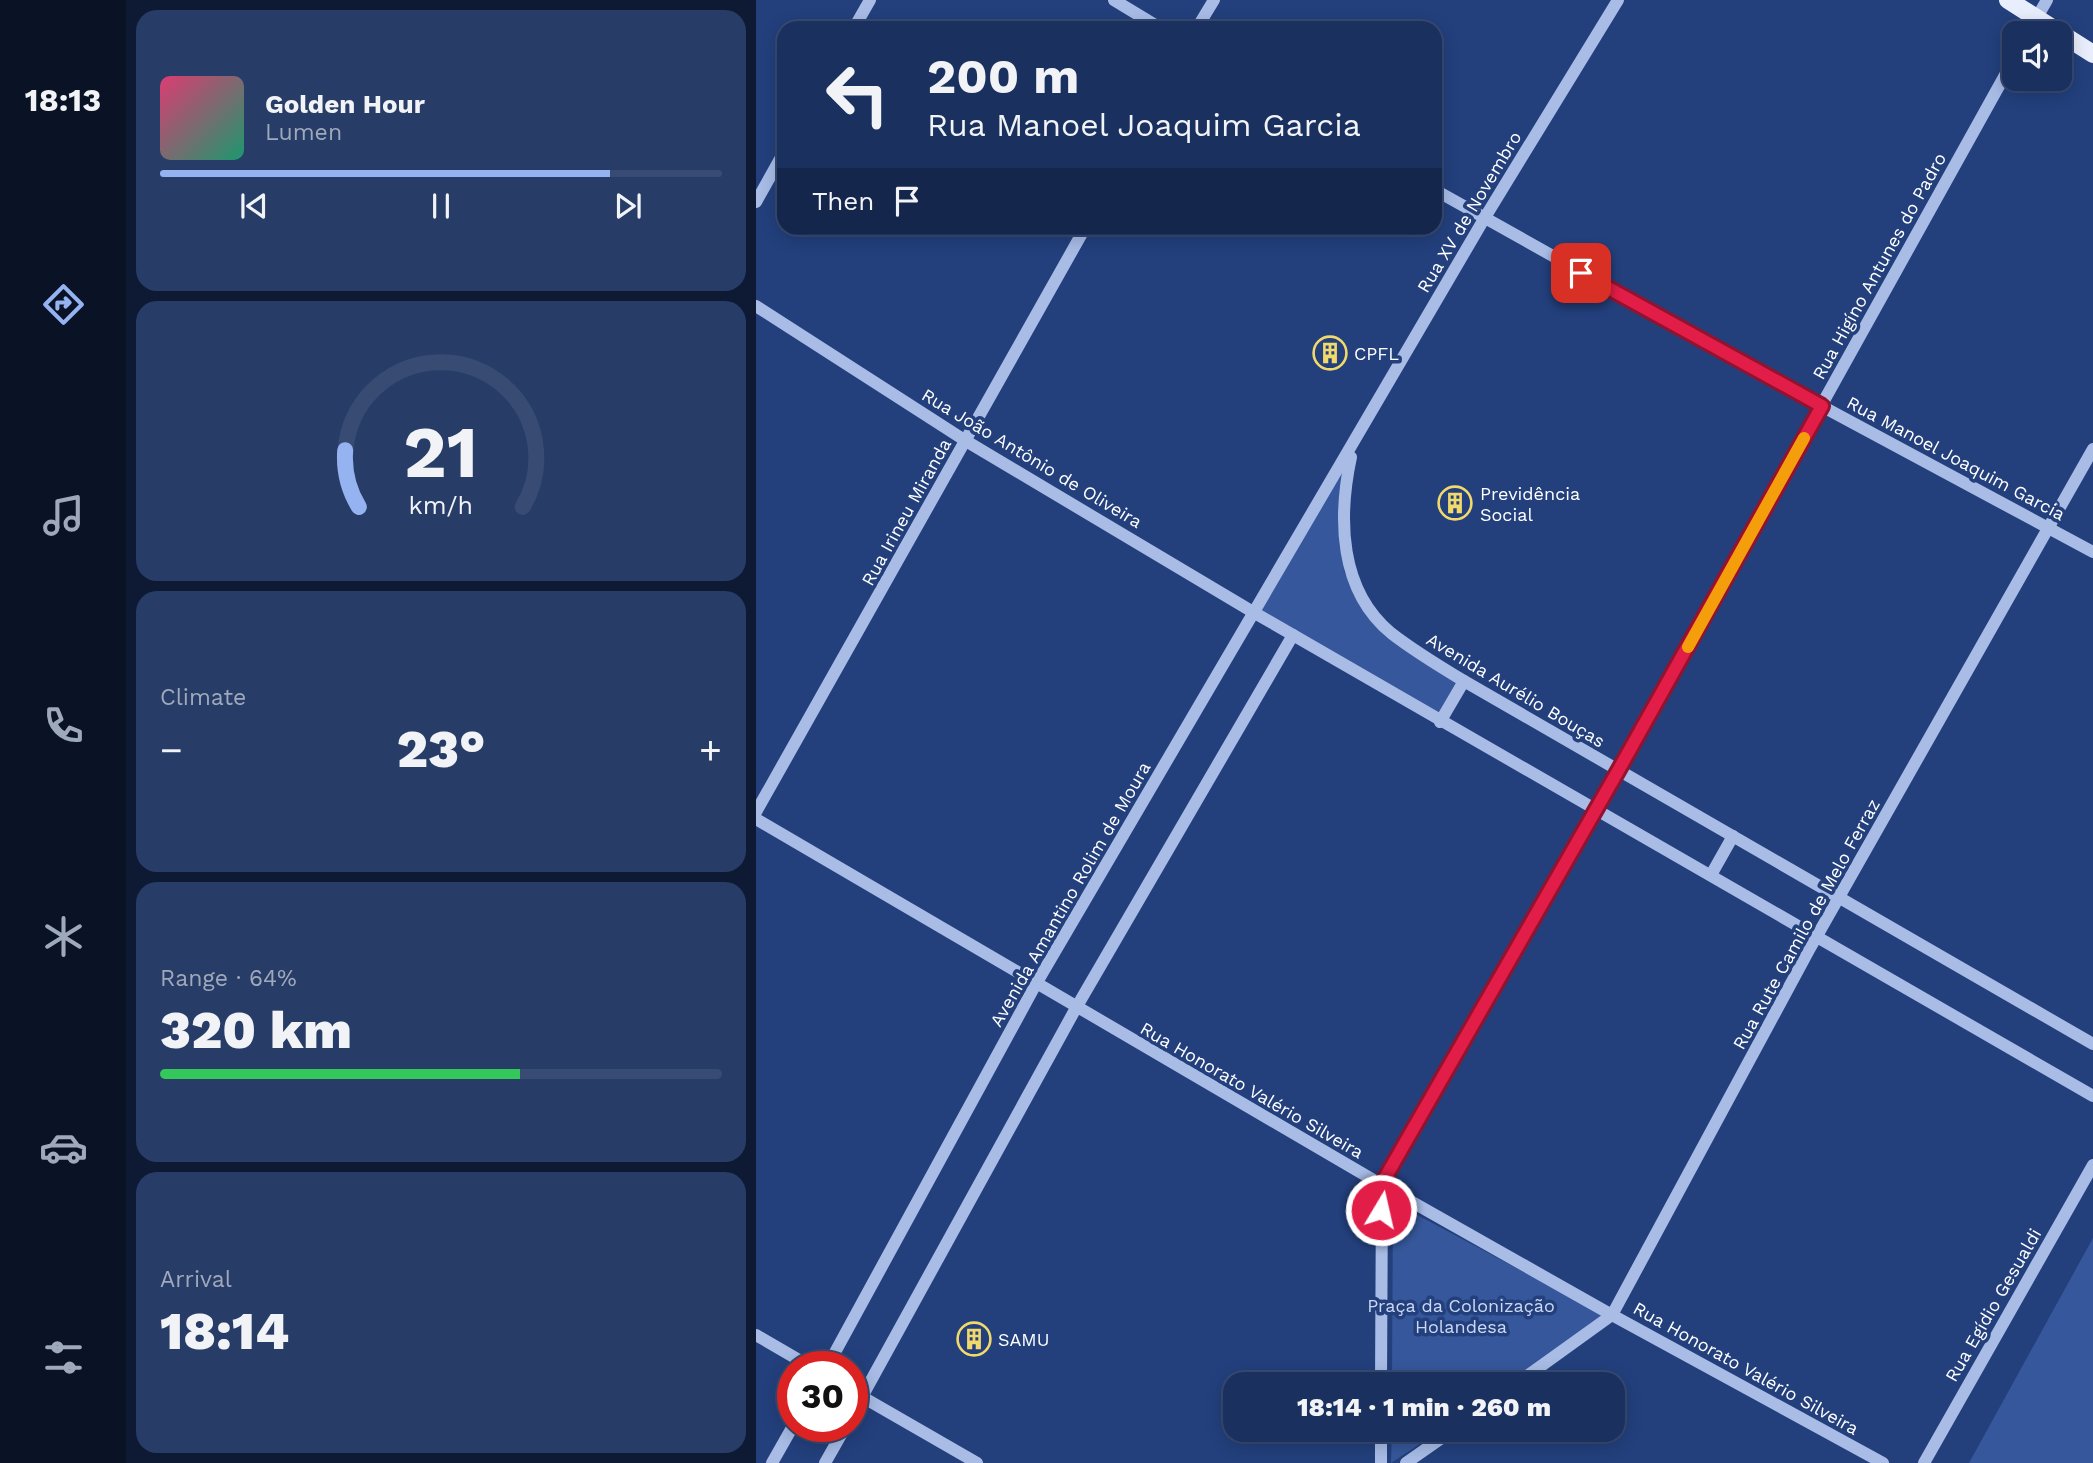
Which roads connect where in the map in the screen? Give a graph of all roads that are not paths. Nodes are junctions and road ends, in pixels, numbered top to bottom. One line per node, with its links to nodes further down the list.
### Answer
1 (870, 0): 7 (street)
2 (1114, 0): 8 (street)
3 (1214, 0): 9 (street)
4 (1618, 0): 18 (street, Rua XV de Novembro)
5 (2008, 0): 10 (main road)
6 (2046, 0): 11 (street)
7 (858, 21)
8 (1148, 21)
9 (1201, 21)
10 (2027, 21)
11 (2035, 21)
12 (2072, 44): 13 (main road)
13 (2093, 54)
14 (2002, 80): 21 (street, Rua Higíno Antunes do Padro)
15 (777, 164): 17 (street)
16 (1442, 194): 18 (street, Rua Manoel Joaquim Garcia)
17 (756, 202)
18 (1484, 219): 21 (street, Rua Manoel Joaquim Garcia); 23 (street, Rua XV de Novembro)
19 (1082, 235): 22 (street, Rua Irineu Miranda)
20 (756, 306): 22 (street, Rua João Antônio de Oliveira)
21 (1822, 406): 25 (street, Rua Manoel Joaquim Garcia); 31 (street, Rua Higíno Antunes do Padro)
22 (966, 441): 27 (street, Rua João Antônio de Oliveira); 33 (street, Rua Irineu Miranda)
23 (1353, 444): 27 (street, Avenida Amantino Rolim de Moura); 29 (street, Avenida Aurélio Bouças)
24 (2093, 449): 25 (street, Rua Rute Camilo de Melo Ferraz)
25 (2049, 527): 26 (street, Rua Manoel Joaquim Garcia); 37 (street, Rua Rute Camilo de Melo Ferraz)
26 (2093, 552)
27 (1253, 612): 28 (street, Rua João Antônio de Oliveira); 39 (street, Avenida Amantino Rolim de Moura)
28 (1293, 635): 30 (street); 40 (street)
29 (1464, 681): 30 (street); 31 (street, Avenida Aurélio Bouças)
30 (1440, 722): 32 (street)
31 (1618, 771): 32 (street, Rua Higíno Antunes do Padro); 35 (street, Avenida Aurélio Bouças)
32 (1597, 809): 36 (street); 44 (street, Rua Higíno Antunes do Padro)
33 (756, 812)
34 (756, 819): 39 (street, Rua Honorato Valério Silveira)
35 (1733, 836): 36 (street); 37 (street, Avenida Aurélio Bouças)
36 (1711, 875): 38 (street)
37 (1840, 897): 38 (street, Rua Rute Camilo de Melo Ferraz); 41 (street, Avenida Aurélio Bouças)
38 (1817, 936): 42 (street); 45 (street, Rua Rute Camilo de Melo Ferraz)
39 (1036, 984): 40 (street, Rua Honorato Valério Silveira); 48 (street, Avenida Amantino Rolim de Moura)
40 (1076, 1007): 44 (street, Rua Honorato Valério Silveira); 51 (street)
41 (2093, 1044)
42 (2093, 1096)
43 (2093, 1165): 63 (street, Rua Egídio Gesualdi)
44 (1381, 1185): 45 (street, Rua Honorato Valério Silveira); 49 (street)
45 (1612, 1315): 50 (street, Rua Rute Camilo de Melo Ferraz); 62 (street, Rua Honorato Valério Silveira)
46 (756, 1335): 47 (street)
47 (784, 1351)
48 (836, 1351)
49 (1381, 1372)
50 (1533, 1372)
51 (868, 1376)
52 (868, 1400): 59 (street)
53 (784, 1442): 57 (street)
54 (837, 1442): 58 (street)
55 (1381, 1442): 60 (street)
56 (1436, 1442): 61 (street)
57 (772, 1463)
58 (825, 1463)
59 (977, 1463)
60 (1381, 1463)
61 (1406, 1463)
62 (1883, 1463)
63 (1923, 1463)

